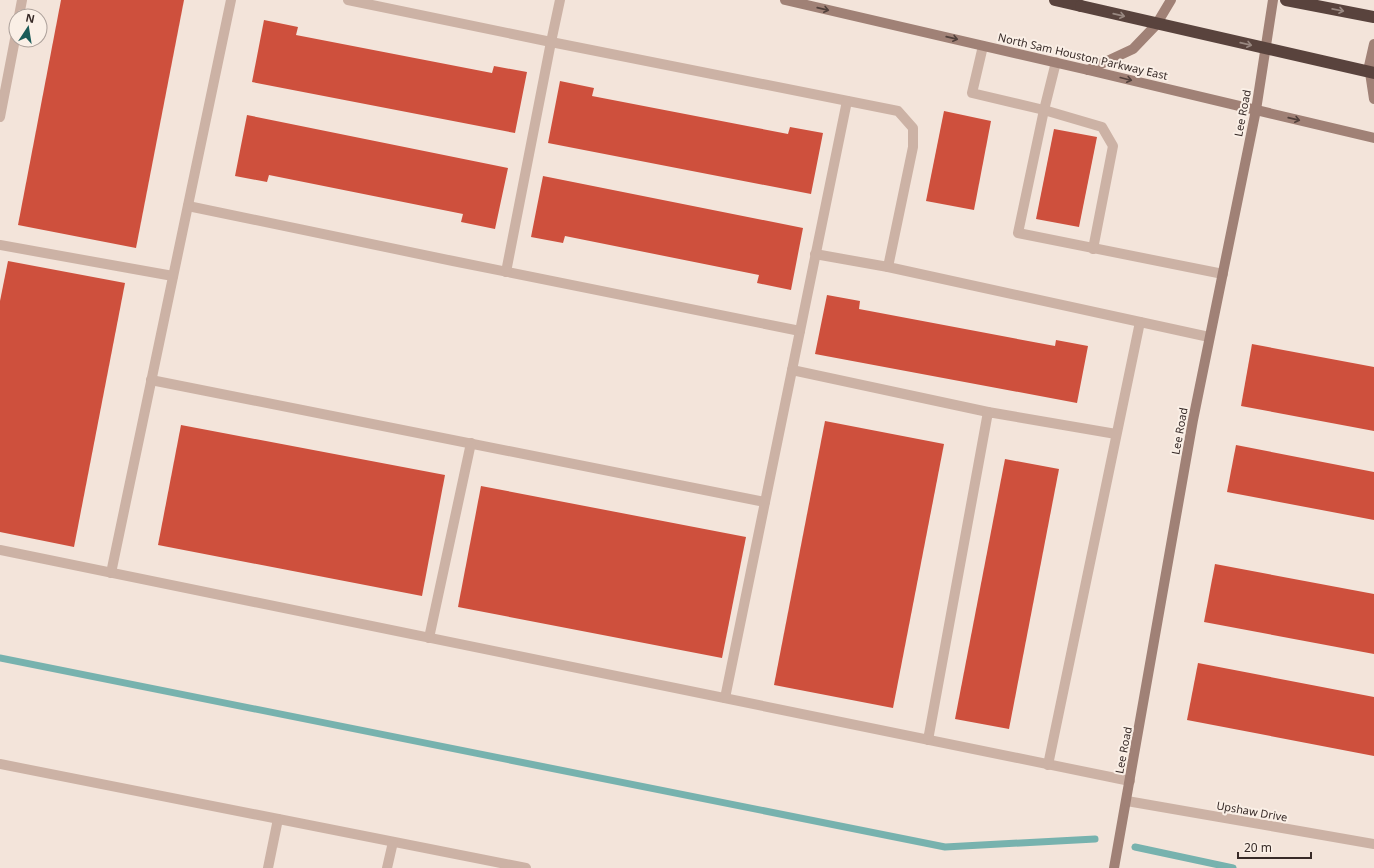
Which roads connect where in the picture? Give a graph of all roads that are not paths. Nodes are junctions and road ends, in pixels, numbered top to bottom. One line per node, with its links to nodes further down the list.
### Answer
1 (231, 0): 23 (street)
2 (348, 0): 10 (street)
3 (560, 0): 10 (street)
4 (786, 0): 12 (main road, North Sam Houston Parkway East, one-way to 12)
5 (1055, 0): 16 (highway, one-way to 16, bridge)
6 (1171, 0): 15 (main road)
7 (1274, 0): 20 (main road, Lee Road)
8 (1286, 0): 9 (highway, one-way to 9)
9 (1374, 17)
10 (551, 42): 18 (street); 28 (street)
11 (1374, 44): 17 (main road)
12 (983, 46): 14 (main road, North Sam Houston Parkway East); 19 (street)
13 (13, 48): 21 (street)
14 (1056, 62): 15 (main road, North Sam Houston Parkway East); 19 (street)
15 (1088, 70): 20 (main road, North Sam Houston Parkway East, one-way to 20)
16 (1374, 73)
17 (1374, 99)
18 (847, 101): 26 (street); 27 (street)
19 (1044, 110): 25 (street); 25 (street)
20 (1256, 110): 22 (main road, North Sam Houston Parkway East, one-way to 22); 29 (main road, Lee Road)
21 (0, 117)
22 (1374, 138)
23 (188, 206): 28 (street); 30 (street)
24 (0, 245): 30 (street)
25 (1093, 249): 29 (street)
26 (816, 254): 27 (street); 32 (street)
27 (888, 267): 31 (street)
28 (506, 272): 32 (street)
29 (1222, 274): 33 (main road, Lee Road)
30 (173, 276): 35 (street)
31 (1140, 322): 33 (street); 37 (street)
32 (800, 331): 34 (street)
33 (1209, 337): 47 (main road, Lee Road)
34 (792, 370): 36 (street); 39 (street)
35 (151, 380): 38 (street); 41 (street)
36 (988, 412): 37 (street); 44 (street)
37 (1116, 434): 46 (street)
38 (471, 443): 39 (street); 42 (street)
39 (765, 502): 43 (street)
40 (0, 550): 41 (street)
41 (111, 573): 42 (street)
42 (429, 638): 43 (street)
43 (725, 698): 44 (street)
44 (928, 740): 46 (street)
45 (0, 764): 49 (street)
46 (1048, 765): 47 (street)
47 (1130, 781): 48 (main road, Lee Road)
48 (1127, 800): 51 (street, Upshaw Drive); 55 (main road, Lee Road)
49 (278, 819): 50 (street); 52 (street)
50 (393, 842): 53 (street); 54 (street)
51 (1374, 844)
52 (268, 868)
53 (387, 868)
54 (526, 868)
55 (1114, 868)

